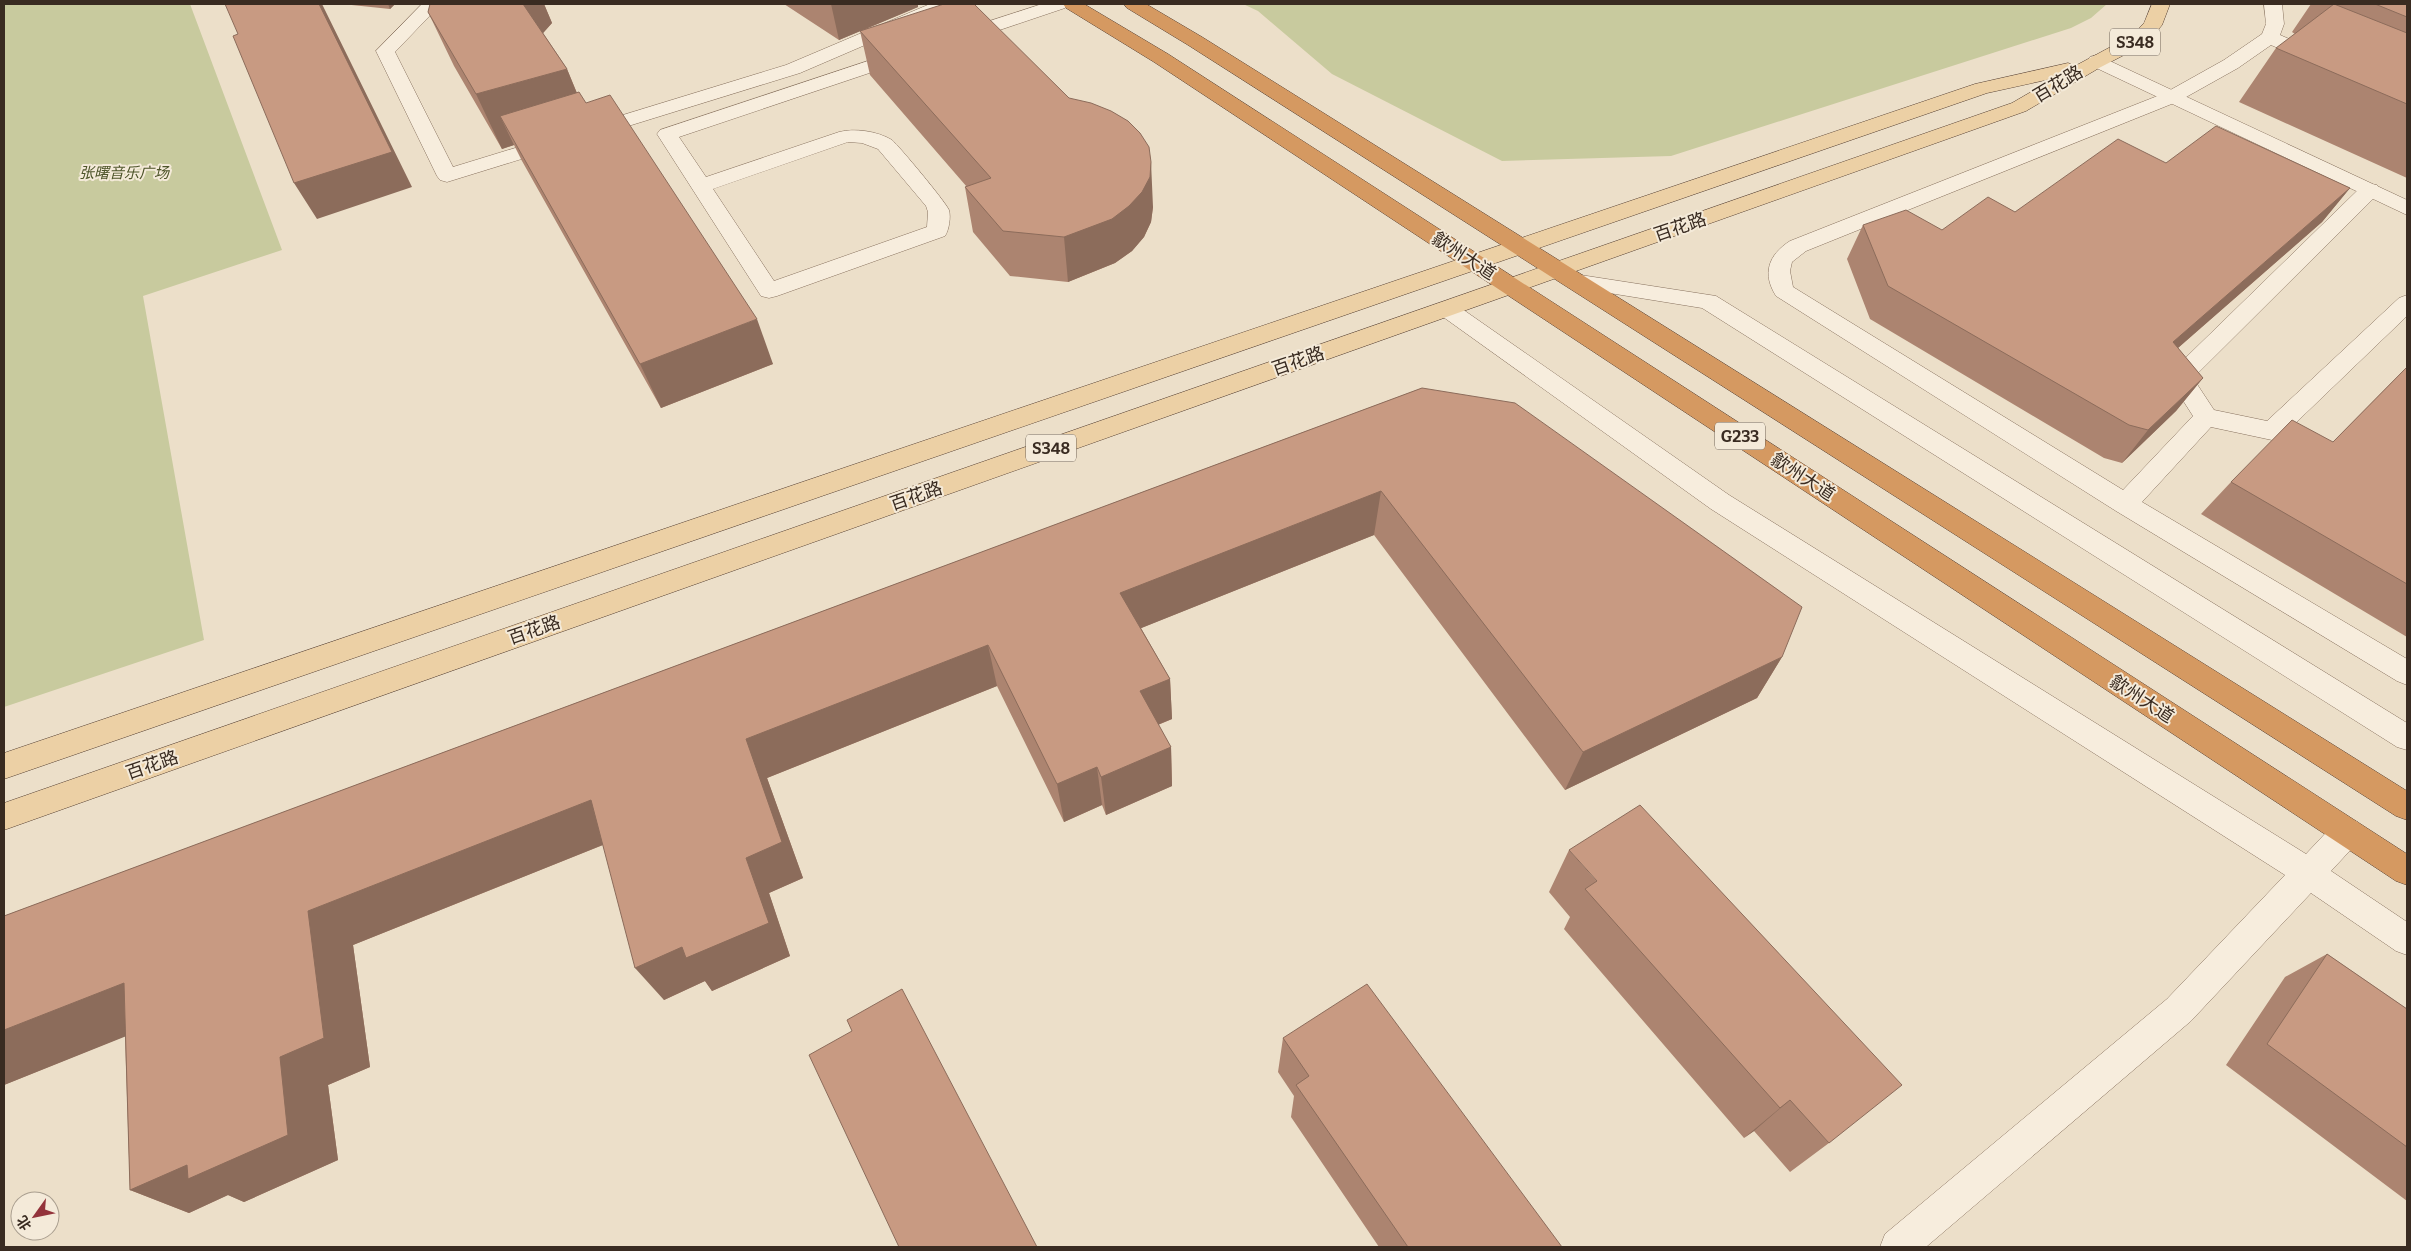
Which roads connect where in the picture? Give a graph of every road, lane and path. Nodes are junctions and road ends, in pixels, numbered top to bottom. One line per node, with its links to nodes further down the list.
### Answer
1 (432, 4): 2 (street)
2 (945, 4)
3 (1059, 4): 9 (street)
4 (1072, 4): 18 (highway, 歙州大道 / G233)
5 (1132, 4): 17 (highway, G233)
6 (2161, 4): 11 (main road, S348)
7 (2273, 4): 8 (street)
8 (2270, 37): 12 (street); 13 (street)
9 (947, 41)
10 (919, 50): 14 (street)
11 (2094, 63): 13 (street); 17 (main road, 百花路 / S348); 19 (main road, 百花路 / S348)
12 (2330, 64)
13 (2172, 97): 15 (street); 24 (street)
14 (701, 186): 14 (street)
15 (2370, 190): 16 (street); 23 (street)
16 (2407, 208)
17 (1519, 246): 18 (main road, 百花路 / S348); 19 (highway, G233)
18 (1473, 262): 20 (highway, 歙州大道 / G233); 27 (main road, 百花路 / S348)
19 (1566, 275): 20 (main road, 百花路 / S348); 26 (street); 28 (highway, G233)
20 (1510, 287): 22 (main road, 百花路 / S348); 30 (highway, 歙州大道 / G233)
21 (2407, 303): 23 (street)
22 (1447, 309): 29 (main road, 百花路 / S348); 32 (street)
23 (2206, 417): 24 (street)
24 (2125, 504): 25 (street)
25 (2407, 673)
26 (2407, 738)
27 (4, 766)
28 (2407, 808)
29 (4, 817)
30 (2347, 832): 31 (highway, 歙州大道 / G233); 32 (street)
31 (2407, 871)
32 (2308, 874): 33 (street); 34 (street)
33 (2407, 940)
34 (1898, 1247)

